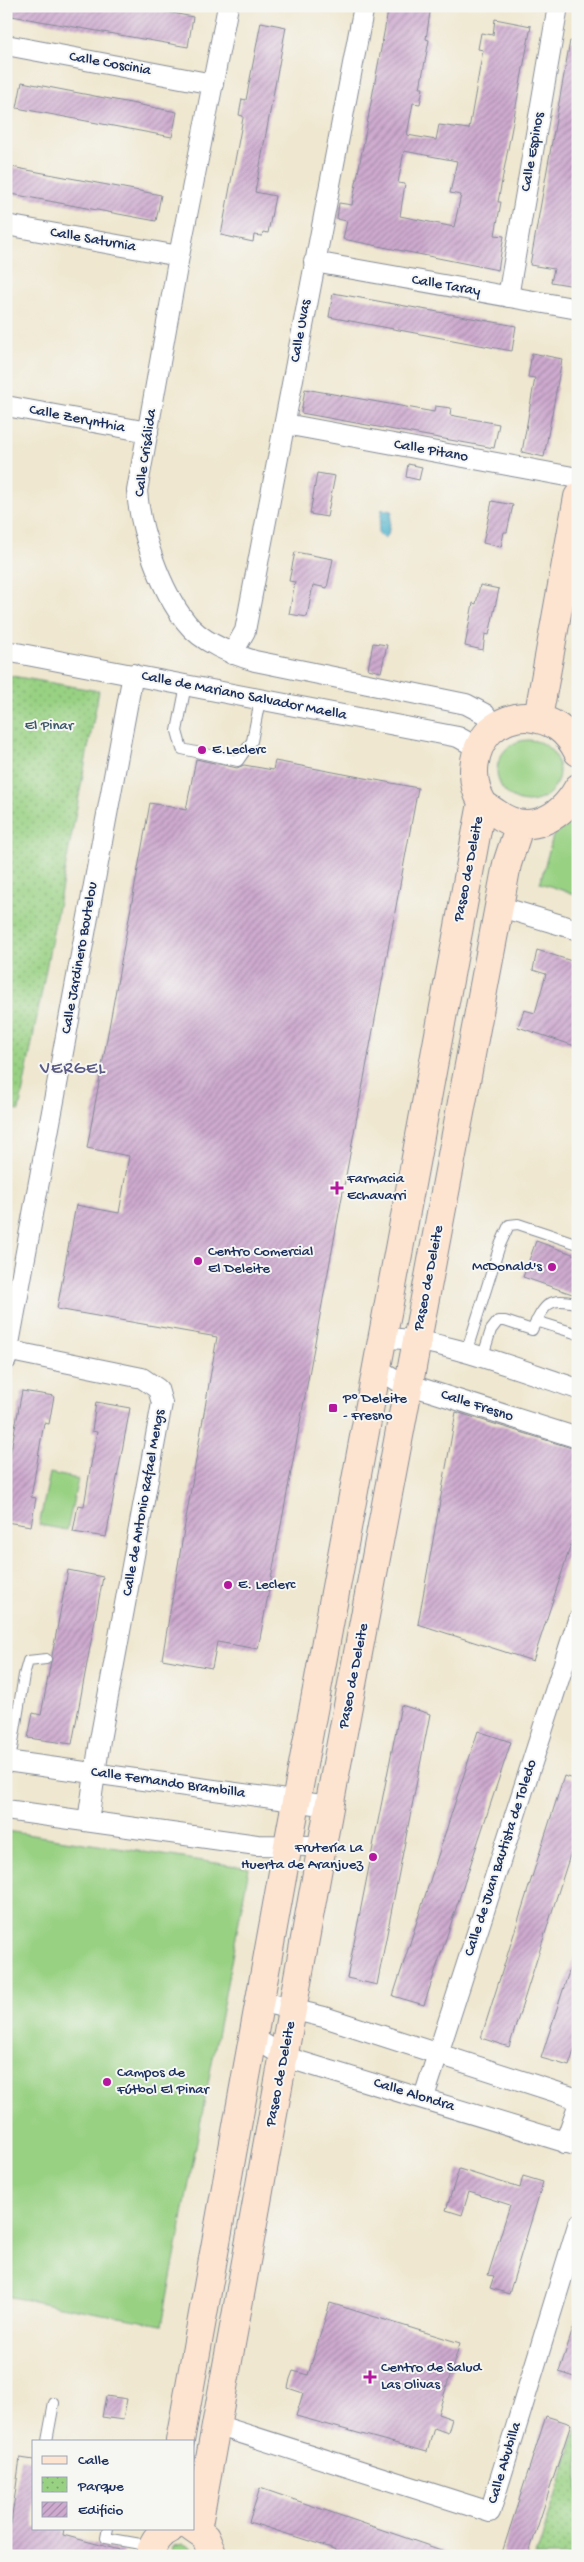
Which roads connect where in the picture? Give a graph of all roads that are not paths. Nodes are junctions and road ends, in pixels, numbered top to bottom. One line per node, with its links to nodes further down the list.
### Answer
1 (228, 6): 5 (street, Calle Crisálida)
2 (558, 6): 9 (street, Calle Espinos)
3 (360, 7): 8 (street, Calle Uvas)
4 (6, 45): 5 (street, Calle Coscinia)
5 (213, 84): 7 (street, Calle Crisálida)
6 (6, 225): 7 (street, Calle Saturnia)
7 (179, 256): 13 (street, Calle Crisálida)
8 (314, 262): 9 (street, Calle Taray); 12 (street, Calle Uvas)
9 (508, 297): 10 (street, Calle Taray)
10 (578, 309)
11 (6, 406): 13 (street, Calle Zerynthia)
12 (285, 424): 14 (street, Calle Pitano); 17 (street, Calle Uvas)
13 (148, 432): 17 (street, Calle Crisálida)
14 (578, 478)
15 (578, 497): 21 (main road)
16 (6, 651): 18 (street, Calle de Mariano Salvador Maella)
17 (232, 654): 23 (street, Calle Crisálida)
18 (133, 674): 19 (street, Calle de Mariano Salvador Maella); 36 (street, Calle Jardinero Boutelou)
19 (186, 685): 20 (street, Calle de Mariano Salvador Maella); 20 (lane)
20 (260, 700): 23 (street, Calle de Mariano Salvador Maella)
21 (545, 720): 22 (street); 23 (main road); 24 (main road)
22 (578, 725)
23 (486, 738): 26 (main road)
24 (578, 752)
25 (578, 788): 27 (main road)
26 (482, 803): 27 (main road); 34 (main road, Paseo de Deleite)
27 (520, 824): 28 (main road, Paseo de Deleite)
28 (501, 907): 29 (street); 35 (main road, Paseo de Deleite)
29 (578, 930)
30 (578, 1244): 37 (lane)
31 (578, 1304): 32 (lane)
32 (536, 1321): 33 (lane); 37 (lane)
33 (578, 1334)
34 (382, 1340): 35 (street); 38 (main road, Paseo de Deleite)
35 (417, 1341): 37 (street); 39 (main road, Paseo de Deleite)
36 (7, 1354): 45 (street, Calle de Antonio Rafael Mengs)
37 (474, 1356): 40 (street)
38 (378, 1370): 39 (street, Calle Fresno); 46 (main road, Paseo de Deleite)
39 (409, 1382): 41 (street, Calle Fresno); 47 (main road, Paseo de Deleite)
40 (578, 1389)
41 (578, 1438)
42 (578, 1620): 55 (street, Calle de Juan Bautista de Toledo)
43 (46, 1659): 44 (lane)
44 (8, 1761): 45 (street, Calle Fernando Brambilla)
45 (95, 1773): 46 (street, Calle Fernando Brambilla); 49 (street, Calle de Antonio Rafael Mengs)
46 (297, 1802): 47 (street, Calle Fernando Brambilla); 51 (main road, Paseo de Deleite)
47 (329, 1806): 50 (main road, Paseo de Deleite)
48 (6, 1810): 49 (street)
49 (88, 1821): 51 (street)
50 (323, 1843): 51 (street); 53 (main road, Paseo de Deleite)
51 (288, 1846): 52 (main road, Paseo de Deleite)
52 (260, 2006): 53 (street); 54 (main road, Paseo de Deleite)
53 (294, 2009): 55 (street); 56 (main road, Paseo de Deleite)
54 (254, 2038): 56 (street, Calle Alondra); 65 (main road, Paseo de Deleite)
55 (438, 2054): 57 (street, Calle de Juan Bautista de Toledo); 58 (street)
56 (285, 2056): 57 (street, Calle Alondra); 63 (main road, Paseo de Deleite)
57 (424, 2097): 60 (street, Calle Alondra)
58 (578, 2099)
59 (578, 2106): 60 (street)
60 (571, 2144)
61 (578, 2225): 63 (street, Calle Abubilla)
62 (54, 2403): 64 (lane)
63 (216, 2424): 66 (main road, Paseo de Deleite)
64 (47, 2440)
65 (180, 2440)
66 (195, 2475)
67 (108, 2530): 68 (lane)
68 (170, 2535): 69 (main road)
69 (213, 2556)

